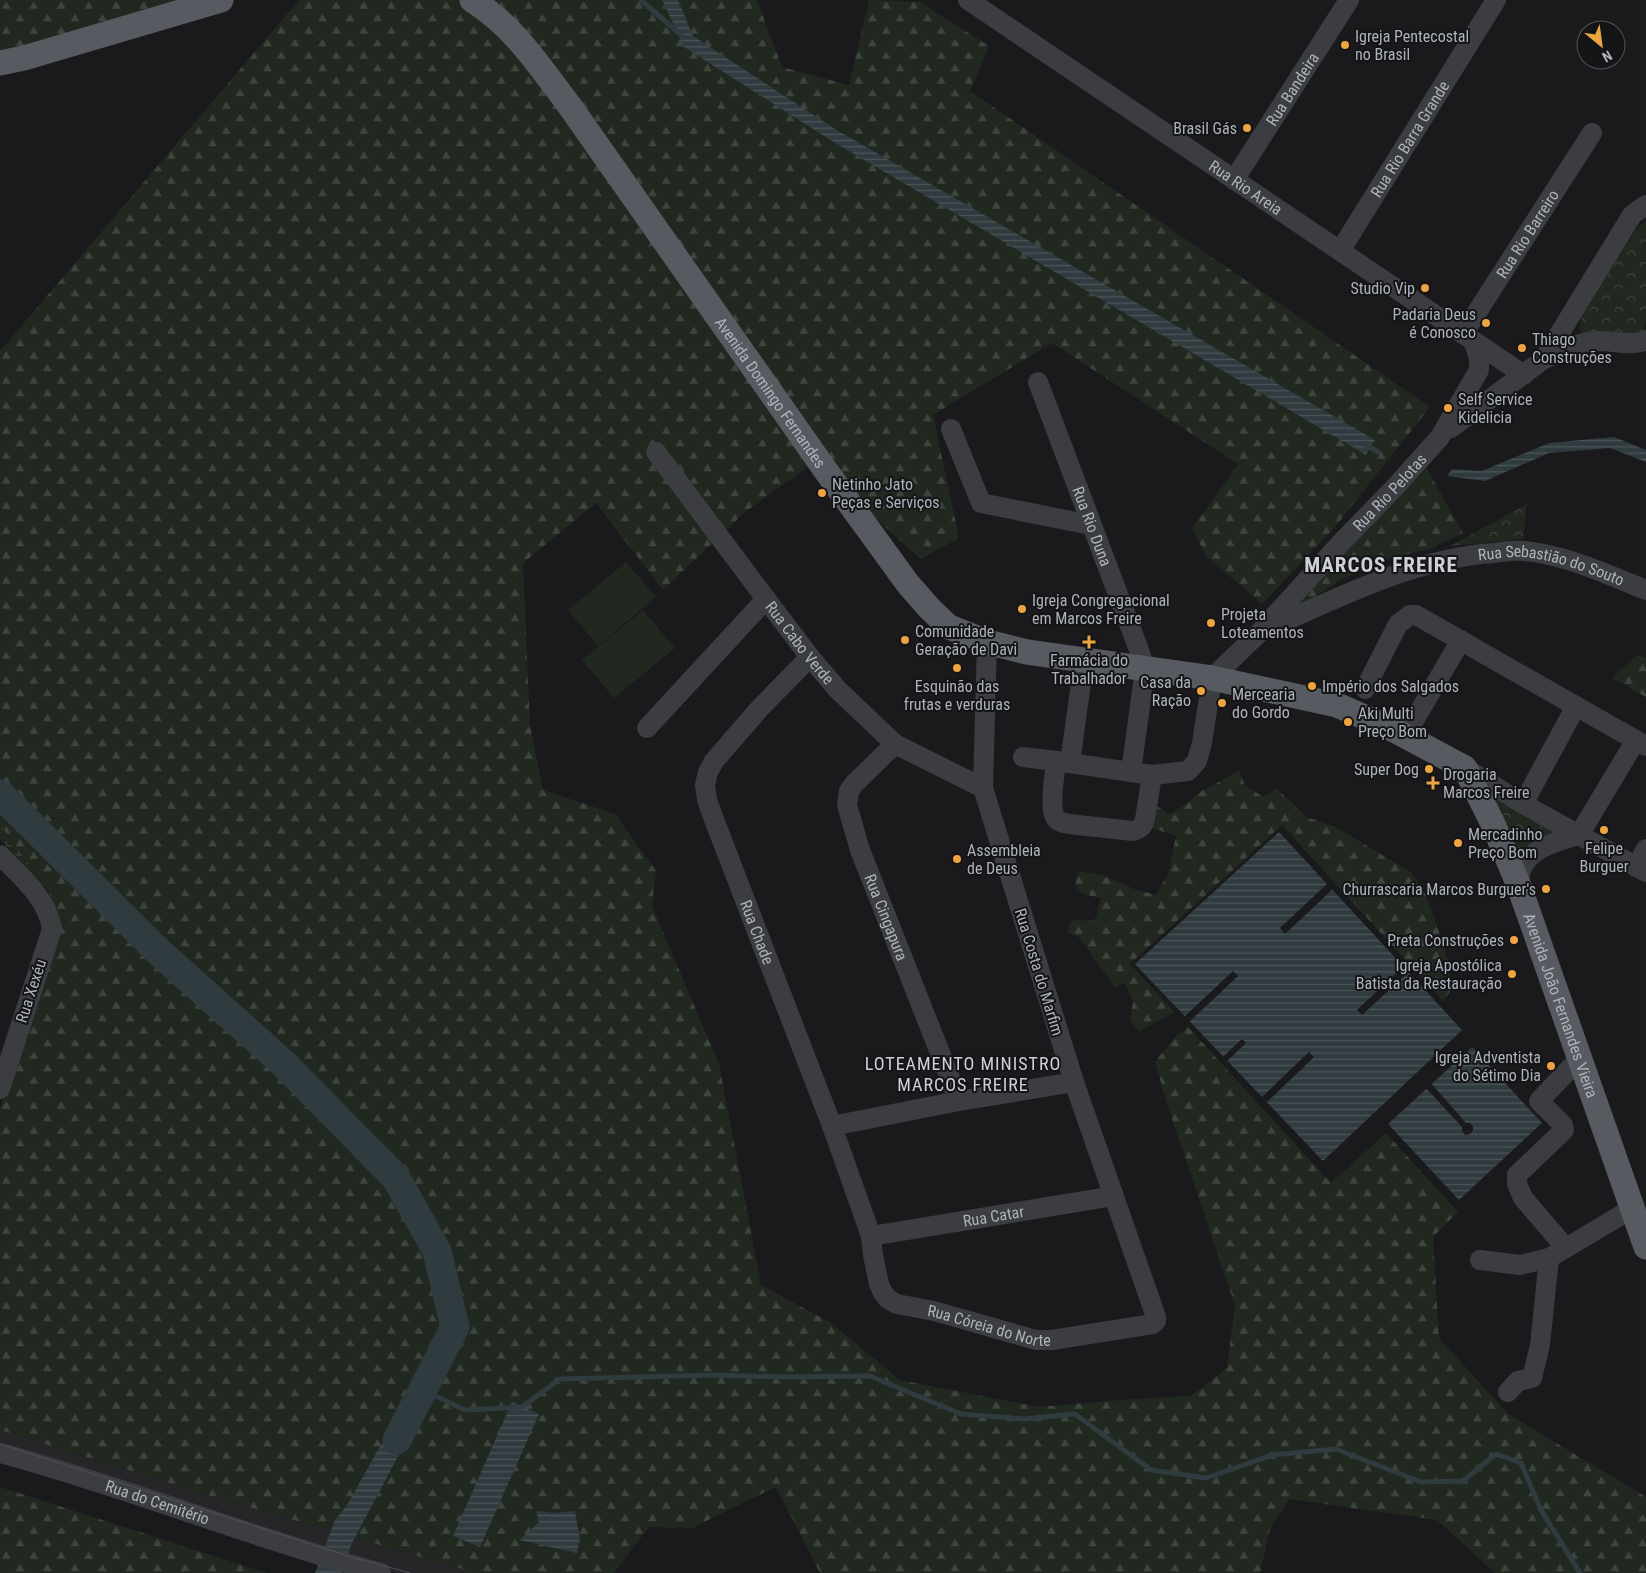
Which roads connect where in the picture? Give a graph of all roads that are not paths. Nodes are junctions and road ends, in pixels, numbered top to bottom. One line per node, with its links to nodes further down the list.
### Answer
1 (221, 0): 6 (main road)
2 (472, 0): 24 (main road, Avenida Domingo Fernandes)
3 (968, 0): 8 (street, Rua Rio Areia)
4 (1349, 0): 8 (street, Rua Bandeira)
5 (1496, 0): 10 (street, Rua Rio Barra Grande)
6 (0, 62)
7 (1592, 133): 11 (street, Rua Rio Barreiro)
8 (1234, 180): 10 (street, Rua Rio Areia)
9 (1646, 205): 13 (street, Rua Rio Pelotas)
10 (1340, 251): 11 (street, Rua Rio Areia)
11 (1469, 338): 14 (street, Rua Rio Areia); 17 (street, Rua Rio Pelotas)
12 (1646, 340): 13 (street)
13 (1544, 359): 14 (street, Rua Rio Pelotas)
14 (1524, 375): 17 (street, Rua Rio Pelotas)
15 (1038, 382): 19 (street, Rua Rio Duna)
16 (951, 429): 19 (street)
17 (1440, 437): 22 (street, Rua Rio Pelotas)
18 (656, 452): 21 (street, Rua Cabo Verde)
19 (1091, 525): 27 (street, Rua Rio Duna)
20 (1646, 590): 22 (street, Rua Sebastião do Souto)
21 (766, 599): 25 (street, Rua Cabo Verde); 31 (street)
22 (1259, 633): 28 (street, Rua Rio Pelotas)
23 (1461, 640): 29 (street); 30 (street); 32 (street)
24 (987, 642): 26 (main road, Avenida Domingo Fernandes); 40 (street, Rua Costa do Marfim)
25 (810, 657): 34 (street, Rua Cabo Verde); 51 (street, Rua Chade)
26 (1084, 661): 27 (main road, Avenida Domingo Fernandes); 36 (street)
27 (1145, 670): 28 (main road, Avenida Domingo Fernandes); 38 (street)
28 (1212, 678): 32 (main road, Avenida Domingo Fernandes); 39 (street)
29 (1365, 689)
30 (1576, 706): 33 (street); 41 (street)
31 (647, 728)
32 (1405, 736): 37 (main road, Avenida Domingo Fernandes)
33 (1641, 743): 42 (street)
34 (895, 744): 40 (street, Rua Cabo Verde); 50 (street, Rua Cingapura)
35 (1023, 757): 36 (street)
36 (1063, 762): 38 (street); 39 (street)
37 (1465, 768): 41 (street); 46 (main road, Avenida João Fernandes Vieira)
38 (1131, 772): 39 (street)
39 (1152, 774)
40 (983, 788): 48 (street, Rua Costa do Marfim)
41 (1523, 804): 42 (street)
42 (1579, 836): 45 (street); 46 (street)
43 (1646, 849): 45 (street)
44 (0, 855): 49 (street, Rua Xexéu)
45 (1641, 869)
46 (1519, 886): 47 (main road, Avenida João Fernandes Vieira)
47 (1580, 1058): 53 (main road, Avenida João Fernandes Vieira); 55 (street)
48 (1074, 1082): 50 (street); 52 (street, Rua Costa do Marfim)
49 (0, 1089)
50 (959, 1101): 51 (street)
51 (832, 1126): 54 (street, Rua Chade)
52 (1114, 1196): 54 (street, Rua Catar); 59 (street, Rua Costa do Marfim)
53 (1633, 1208): 56 (main road, Avenida João Fernandes Vieira); 57 (street)
54 (871, 1236): 59 (street, Rua Córeia do Norte)
55 (1559, 1240)
56 (1646, 1248)
57 (1548, 1258): 58 (street); 60 (street)
58 (1480, 1260)
59 (1156, 1321)
60 (1508, 1392)
61 (0, 1453): 62 (street, Rua do Cemitério)
62 (381, 1573)

